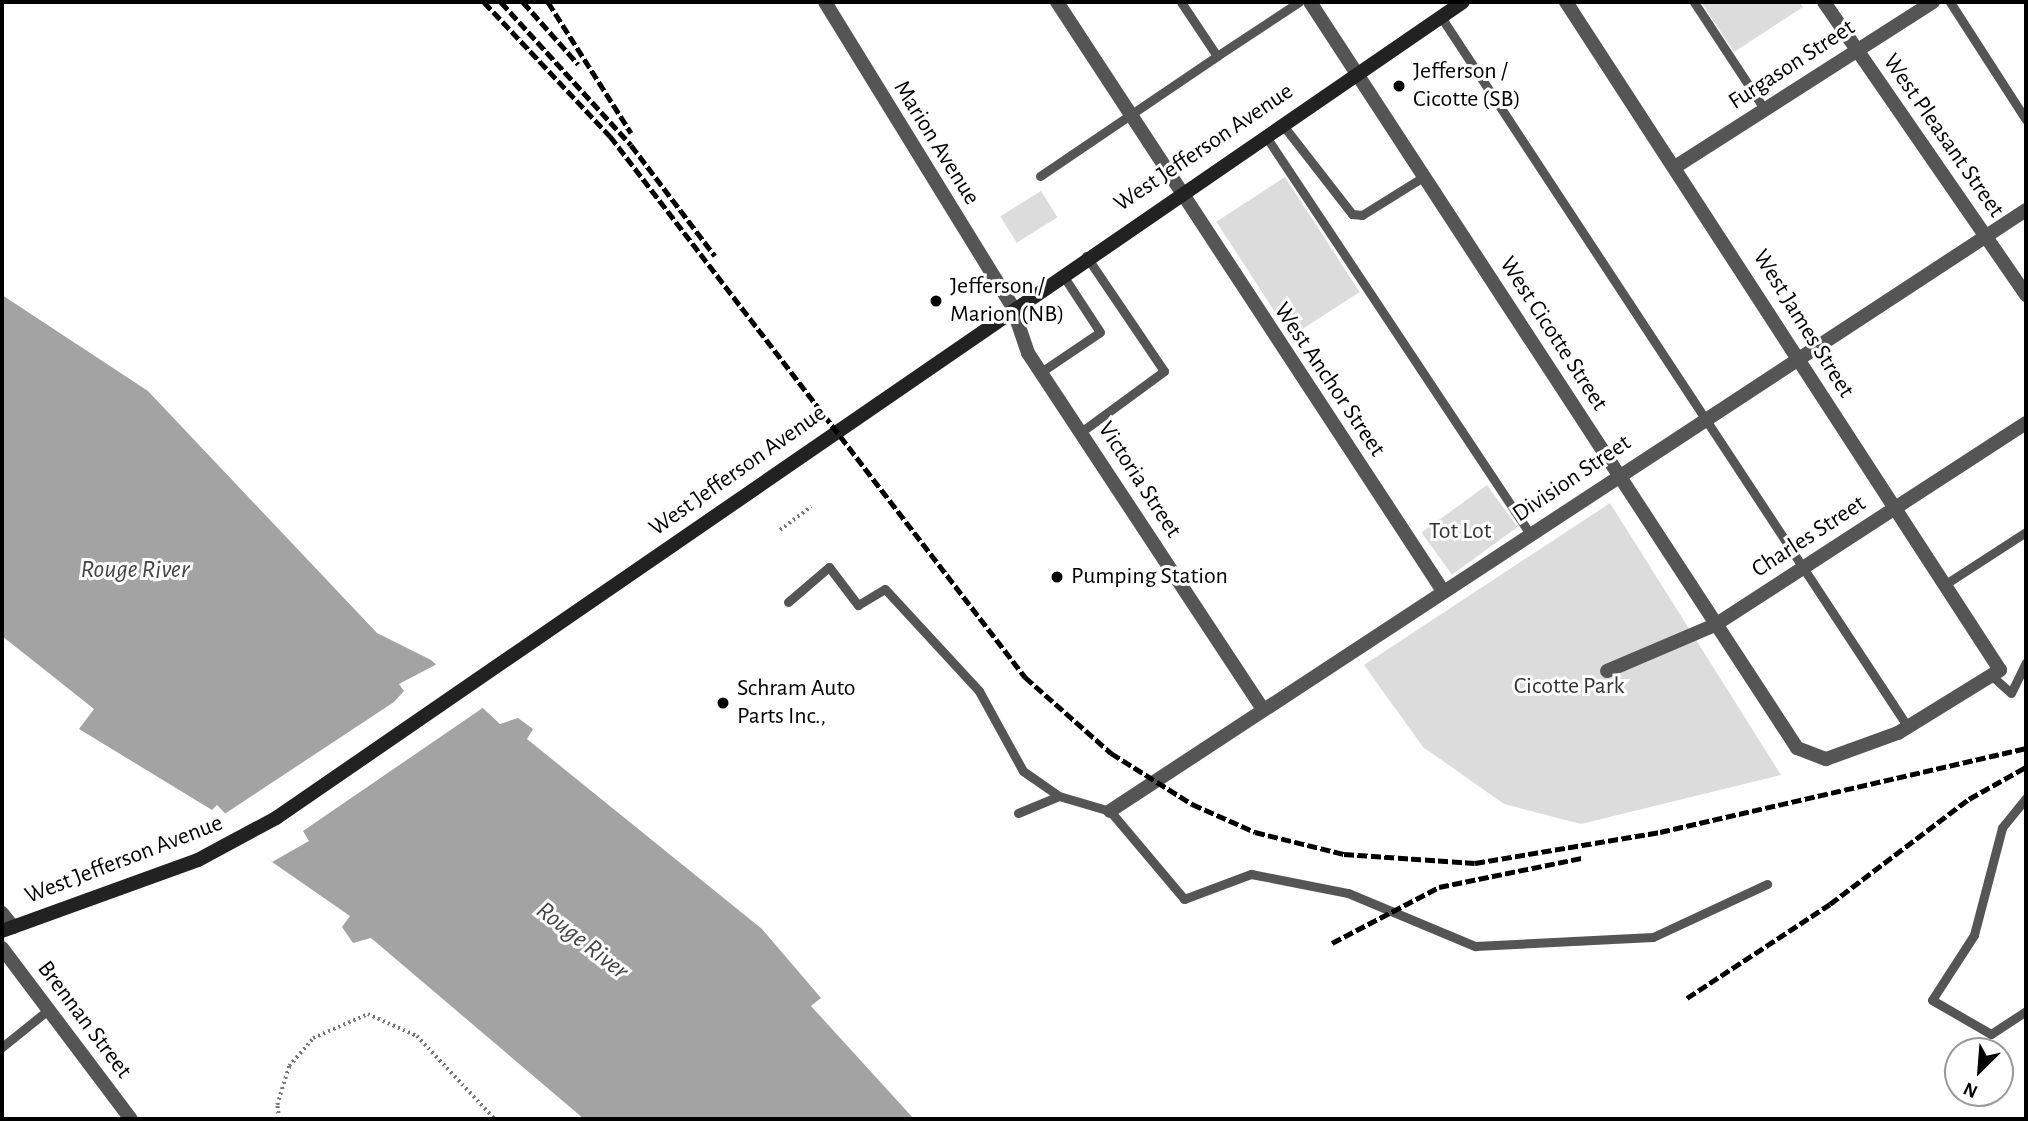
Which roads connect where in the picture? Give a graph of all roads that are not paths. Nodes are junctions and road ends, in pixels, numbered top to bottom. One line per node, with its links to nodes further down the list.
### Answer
1 (825, 2): 30 (street, Marion Avenue)
2 (1057, 2): 17 (street, West Anchor Street)
3 (1181, 2): 14 (lane)
4 (1299, 2): 14 (lane)
5 (1310, 2): 15 (street, West Cicotte Street)
6 (1463, 2): 12 (main road, West Jefferson Avenue)
7 (1566, 2): 21 (street, West James Street)
8 (1694, 2): 16 (lane)
9 (1824, 2): 13 (street, West Pleasant Street)
10 (1933, 2): 13 (street, Furgason Street)
11 (1950, 2): 18 (lane)
12 (1441, 16): 15 (main road, West Jefferson Avenue); 33 (lane)
13 (1856, 51): 16 (street, Furgason Street); 26 (street, West Pleasant Street)
14 (1217, 56): 17 (lane)
15 (1356, 74): 19 (main road, West Jefferson Avenue); 23 (street, West Cicotte Street)
16 (1765, 110): 21 (street, Furgason Street)
17 (1129, 114): 22 (lane); 24 (street, West Anchor Street)
18 (2026, 120)
19 (1282, 124): 20 (main road, West Jefferson Avenue); 23 (lane)
20 (1265, 135): 24 (main road, West Jefferson Avenue); 39 (lane)
21 (1675, 167): 31 (street, West James Street)
22 (1040, 176)
23 (1423, 177): 36 (street, West Cicotte Street)
24 (1179, 192): 27 (main road, West Jefferson Avenue); 42 (street, West Anchor Street)
25 (2026, 210): 26 (street, Division Street)
26 (1986, 236): 29 (street, West Pleasant Street); 31 (street, Division Street)
27 (1086, 256): 28 (main road, West Jefferson Avenue); 35 (lane)
28 (1061, 273): 30 (main road, West Jefferson Avenue); 32 (lane)
29 (2026, 295)
30 (1012, 306): 32 (street, Victoria Street); 56 (main road, West Jefferson Avenue)
31 (1798, 358): 33 (street, Division Street); 37 (street, West James Street)
32 (1041, 372): 35 (street, Victoria Street)
33 (1705, 417): 36 (street, Division Street); 40 (lane)
34 (2026, 423): 37 (street, Charles Street)
35 (1080, 432): 48 (street, Victoria Street)
36 (1618, 476): 39 (street, Division Street); 44 (street, West Cicotte Street)
37 (1894, 509): 40 (street, Charles Street); 41 (street, West James Street)
38 (2026, 532): 41 (lane)
39 (1531, 535): 42 (street, Division Street)
40 (1803, 568): 44 (street, Charles Street); 49 (lane)
41 (1944, 585): 47 (street, West James Street)
42 (1443, 591): 48 (street, Division Street)
43 (788, 602): 50 (lane)
44 (1715, 625): 46 (street, Charles Street); 49 (street, West Cicotte Street)
45 (2026, 662): 47 (lane)
46 (1607, 671)
47 (1996, 673): 49 (street)
48 (1263, 709): 52 (street, Division Street)
49 (1908, 727)
50 (1059, 796): 52 (lane); 53 (lane)
51 (2026, 798): 59 (lane)
52 (1110, 811): 54 (lane)
53 (1018, 813)
54 (1767, 884)
55 (2, 913): 56 (street)
56 (7, 929)
57 (2, 948): 58 (street, Brennan Street)
58 (48, 1010): 60 (lane); 61 (street, Brennan Street)
59 (2026, 1010)
60 (2, 1047)
61 (131, 1119)

